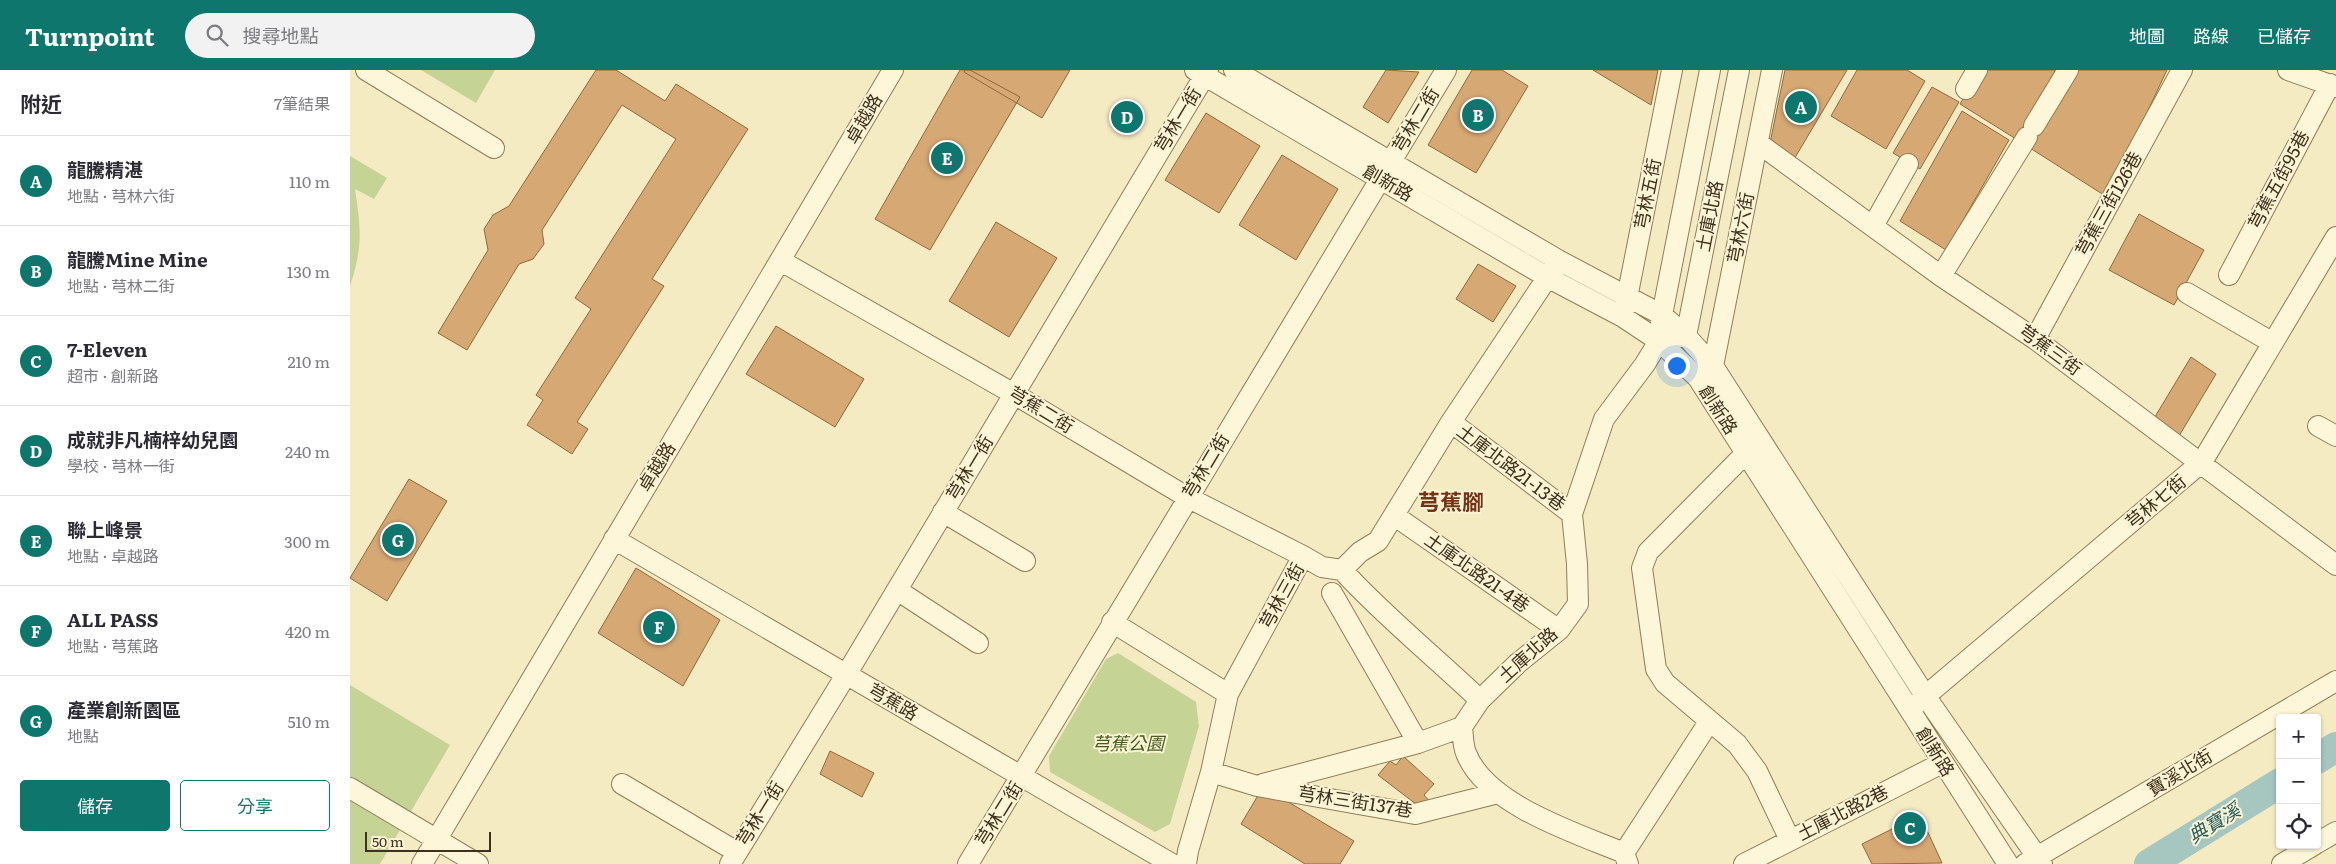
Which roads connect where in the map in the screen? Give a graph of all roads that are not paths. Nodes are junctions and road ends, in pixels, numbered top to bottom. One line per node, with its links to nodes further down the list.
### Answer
1 (366, 70): 18 (street)
2 (893, 70): 24 (street, 卓越路)
3 (1234, 70): 20 (street, 創新路)
4 (1446, 70): 20 (street, 芎林二街)
5 (1672, 70): 29 (street, 芎林五街)
6 (1710, 70): 30 (street, 土庫北路)
7 (1739, 70): 32 (street, 土庫北路)
8 (1772, 70): 17 (street, 芎林六街)
9 (1977, 70): 16 (street)
10 (2068, 70): 26 (street)
11 (2182, 70): 33 (street, 芎蕉三街126巷)
12 (2288, 70): 14 (street)
13 (1203, 72): 20 (street, 創新路); 37 (street, 芎林一街)
14 (2310, 73): 15 (street)
15 (2333, 86): 25 (street, 芎蕉五街95巷)
16 (1966, 89)
17 (1758, 143): 21 (street, 芎蕉三街); 36 (street, 芎林六街)
18 (494, 148)
19 (1908, 164): 21 (street)
20 (1386, 171): 23 (street, 創新路); 27 (street, 創新路); 43 (street, 芎林二街)
21 (1873, 226): 26 (street, 芎蕉三街)
22 (2336, 237): 35 (street, 芎林七街)
23 (1558, 260): 27 (street); 29 (street, 創新路)
24 (781, 261): 37 (street, 芎蕉二街); 47 (street, 卓越路)
25 (2229, 275)
26 (1941, 276): 33 (street, 芎蕉三街)
27 (1547, 277): 31 (street, 創新路); 38 (street)
28 (2187, 293): 35 (street)
29 (1628, 296): 30 (street, 創新路); 31 (street, 芎林五街)
30 (1662, 315): 32 (street, 創新路); 34 (street, 土庫北路)
31 (1623, 317): 34 (street, 創新路)
32 (1686, 336): 34 (street); 36 (street, 創新路)
33 (2035, 339): 42 (street, 芎蕉三街)
34 (1659, 340): 36 (street, 創新路); 45 (street, 土庫北路)
35 (2272, 343): 42 (street, 芎林七街)
36 (1706, 372): 41 (street, 創新路); 60 (street, 創新路)
37 (1014, 394): 43 (street, 芎蕉二街); 44 (street, 芎林一街)
38 (1451, 422): 45 (street, 土庫北路21-13巷); 46 (street)
39 (2318, 426): 40 (street)
40 (2336, 436)
41 (1746, 453): 62 (street, 創新路); 63 (street)
42 (2202, 462): 50 (street, 芎蕉三街); 60 (street, 芎林七街)
43 (1187, 497): 48 (street, 芎蕉二街); 54 (street, 芎林二街)
44 (943, 512): 49 (street); 52 (street, 芎林一街)
45 (1572, 514): 55 (street, 土庫北路)
46 (1395, 516): 51 (street); 55 (street, 土庫北路21-4巷)
47 (614, 539): 57 (street, 芎蕉路); 74 (street, 卓越路)
48 (1303, 556): 51 (street, 芎林三街); 59 (street, 芎林三街)
49 (1025, 560)
50 (2336, 565)
51 (1342, 570): 61 (street)
52 (897, 590): 56 (street); 57 (street, 芎林一街)
53 (1332, 593): 65 (street)
54 (1112, 622): 59 (street); 68 (street, 芎林二街)
55 (1559, 630): 61 (street, 土庫北路)
56 (978, 643)
57 (846, 675): 68 (street, 芎蕉路); 78 (street, 芎林一街)
58 (2336, 681): 80 (street, 寶溪北街)
59 (1228, 694): 67 (street, 芎林三街)
60 (1926, 697): 62 (street, 芎林七街); 80 (street, 創新路)
61 (1480, 700): 64 (street, 土庫北路)
62 (1908, 709): 66 (street, 創新路)
63 (1709, 722): 75 (street); 79 (street)
64 (1462, 727): 65 (street); 72 (street)
65 (1418, 743): 70 (street)
66 (1942, 764): 75 (street, 土庫北路2巷); 87 (street, 創新路)
67 (1211, 772): 70 (street, 芎林三街137巷); 85 (street, 芎林三街)
68 (1022, 777): 83 (street, 芎林二街); 84 (street, 芎蕉路)
69 (622, 784): 78 (street)
70 (1257, 786): 72 (street, 芎林三街137巷)
71 (350, 788): 74 (street)
72 (1498, 793): 79 (street)
73 (2336, 832): 76 (street)
74 (436, 839): 81 (street, 卓越路); 82 (street)
75 (1790, 840): 86 (street, 土庫北路2巷)
76 (2321, 841)
77 (2307, 849): 88 (street)
78 (733, 858)
79 (1626, 859)
80 (2034, 862)
81 (422, 864)
82 (478, 864)
83 (968, 864)
84 (1172, 864)
85 (1186, 864)
86 (1744, 864)
87 (2008, 864)
88 (2282, 864)

